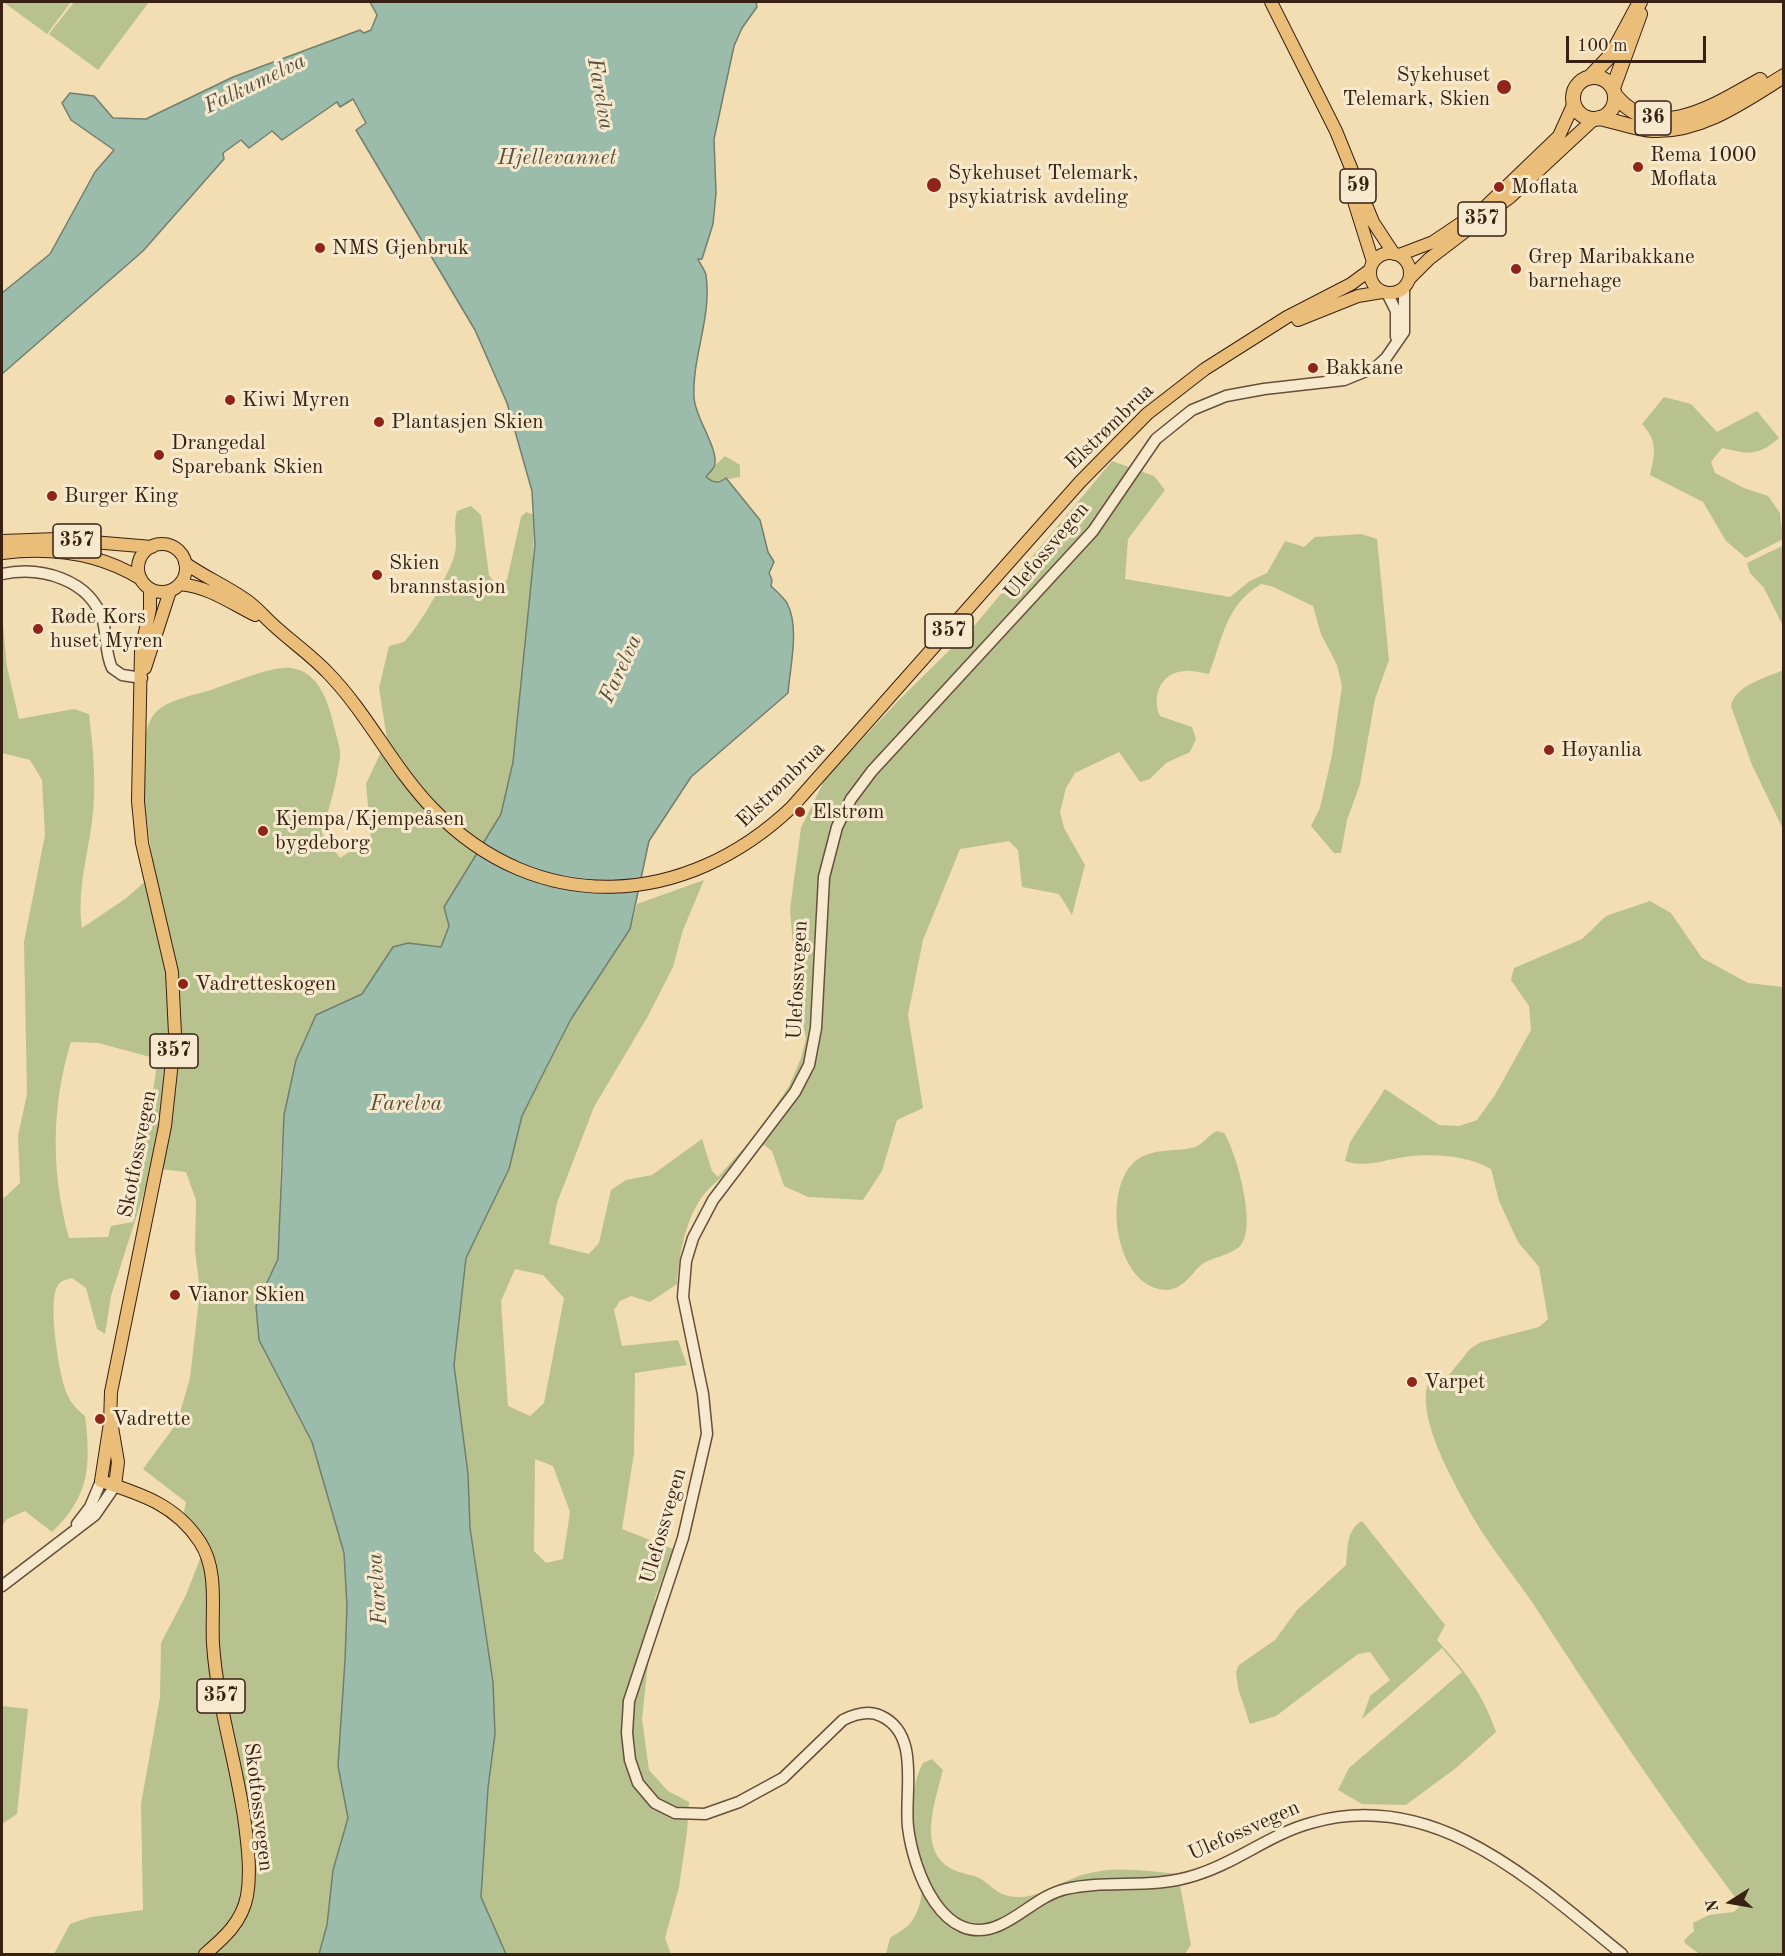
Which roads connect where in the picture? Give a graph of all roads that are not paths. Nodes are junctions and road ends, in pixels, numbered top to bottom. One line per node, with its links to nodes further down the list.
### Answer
1 (1271, 2): 8 (main road, 59)
2 (1642, 2): 5 (highway, 36); 6 (highway, 36)
3 (1784, 68): 6 (highway, 36)
4 (1784, 76): 9 (highway, 36)
5 (1589, 78): 6 (highway, 36); 7 (highway, 36)
6 (1614, 91): 9 (highway, 36)
7 (1574, 103): 9 (highway, 36); 10 (main road, 357)
8 (1327, 115): 10 (main road, 59); 11 (main road, 59)
9 (1597, 119): 12 (main road, 357)
10 (1397, 255): 11 (main road, 357); 12 (main road)
11 (1372, 266): 13 (main road); 14 (main road, Elstrømbrua / 357)
12 (1407, 283): 13 (main road, 357); 15 (street, Ulefossvegen)
13 (1384, 293): 14 (main road, Elstrømbrua / 357); 15 (street)
14 (1264, 333): 24 (main road, Elstrømbrua / 357)
15 (1394, 349): 32 (street, Ulefossvegen)
16 (2, 541): 17 (main road, 357)
17 (152, 547): 19 (main road, 357); 21 (main road)
18 (2, 553): 21 (main road, 357)
19 (185, 563): 22 (main road, 357); 24 (main road, Elstrømbrua / 357)
20 (2, 574): 25 (street)
21 (141, 579): 23 (main road, 357)
22 (175, 588): 23 (main road, 357); 24 (main road, Elstrømbrua / 357); 25 (main road, Skotfossvegen / 357)
23 (150, 589): 25 (main road, Skotfossvegen / 357)
24 (267, 620)
25 (142, 678): 26 (main road, Skotfossvegen / 357)
26 (110, 1423): 27 (main road, Skotfossvegen / 357); 28 (main road, Skotfossvegen / 357)
27 (101, 1481): 28 (main road, Skotfossvegen / 357); 29 (street)
28 (115, 1486): 29 (street); 31 (main road, Skotfossvegen / 357)
29 (74, 1530): 30 (street)
30 (2, 1586)
31 (206, 1954)
32 (1622, 1954)

